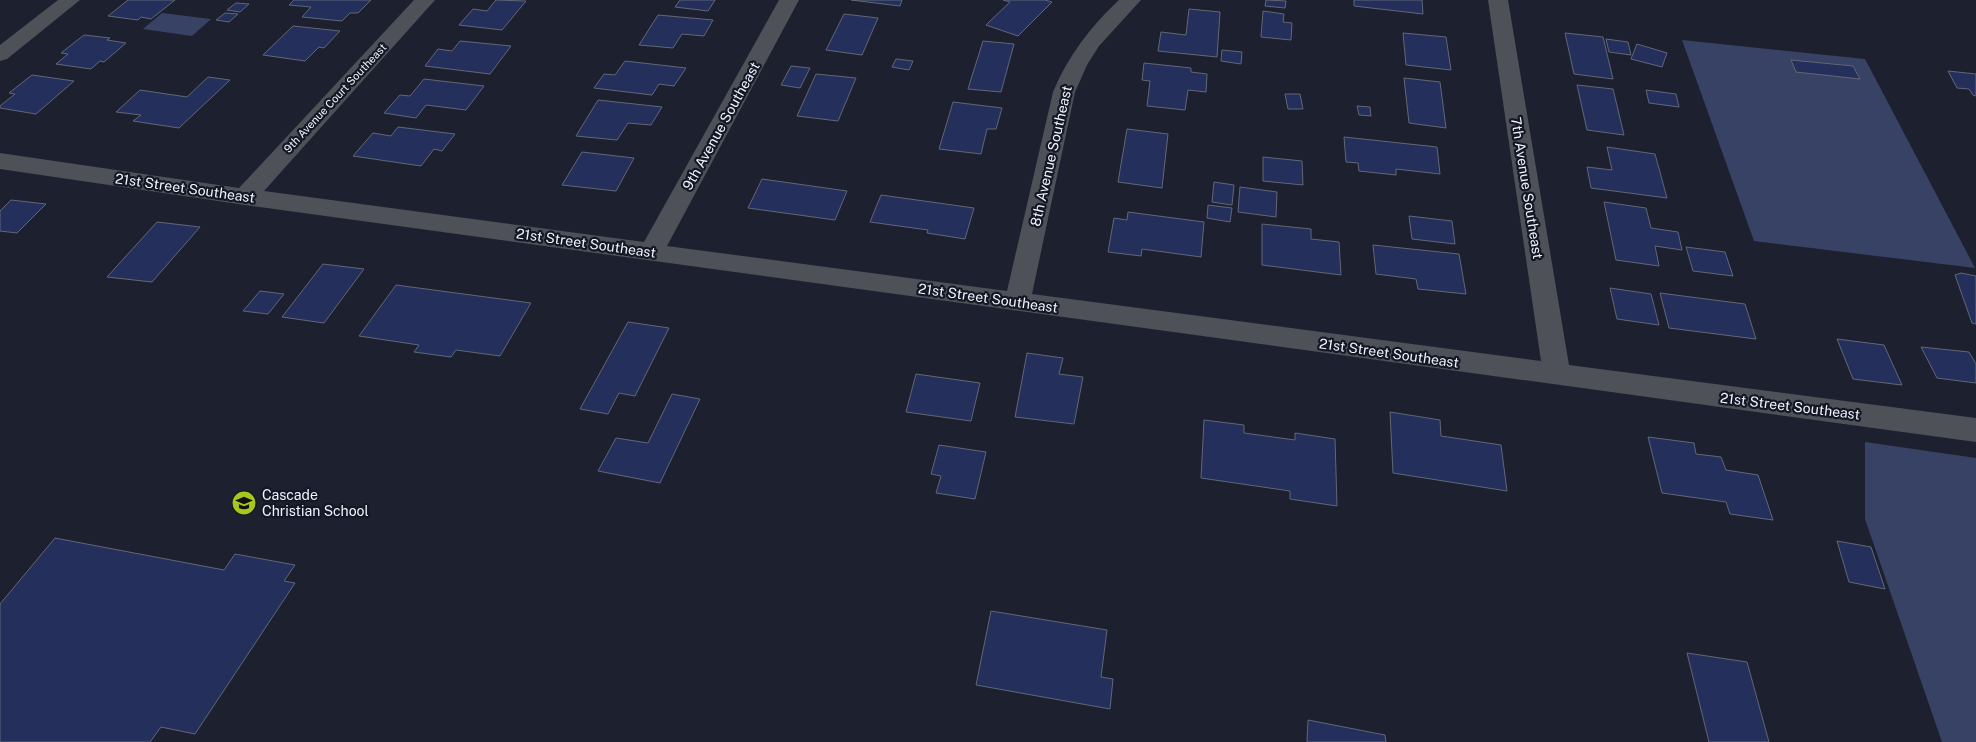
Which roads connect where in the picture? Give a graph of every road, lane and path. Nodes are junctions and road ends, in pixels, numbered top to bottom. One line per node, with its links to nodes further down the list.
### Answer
1 (70, 0): 6 (street)
2 (425, 0): 8 (street, 9th Avenue Court Southeast)
3 (789, 0): 9 (street, 9th Avenue Southeast)
4 (1131, 0): 10 (street, 8th Avenue Southeast)
5 (1498, 0): 11 (street, 7th Avenue Southeast)
6 (0, 54)
7 (0, 161): 8 (street, 21st Street Southeast)
8 (245, 197): 9 (street, 21st Street Southeast)
9 (652, 252): 10 (street, 21st Street Southeast)
10 (1017, 302): 11 (street, 21st Street Southeast)
11 (1557, 375): 12 (street, 21st Street Southeast)
12 (1976, 430)

